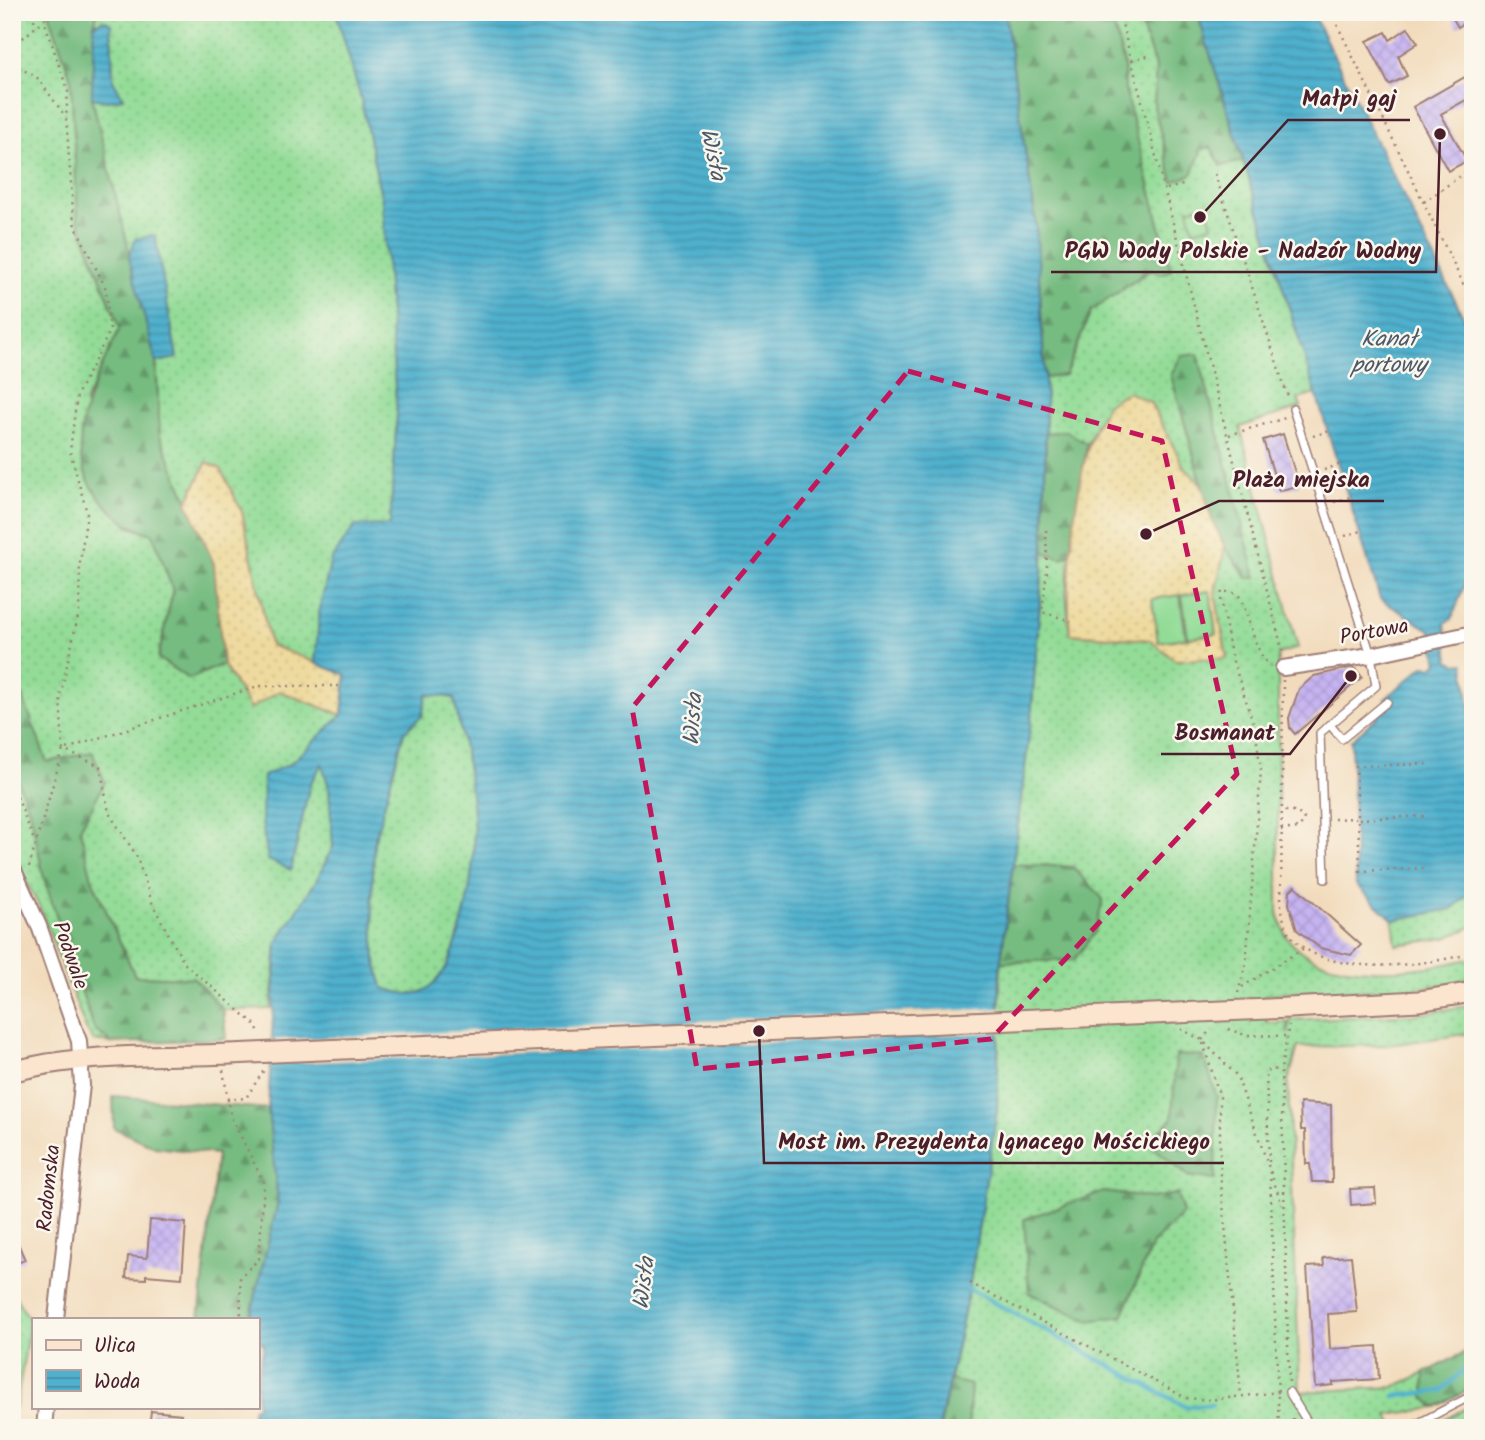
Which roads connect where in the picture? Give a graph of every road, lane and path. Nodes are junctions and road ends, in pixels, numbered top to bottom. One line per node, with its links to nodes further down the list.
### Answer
1 (33, 12): 6 (path)
2 (49, 12): 5 (path)
3 (1119, 12): 9 (path)
4 (1331, 12): 16 (path)
5 (44, 20): 6 (path); 11 (path)
6 (36, 27): 7 (path)
7 (12, 47)
8 (1152, 55): 9 (path)
9 (1132, 60): 15 (path)
10 (12, 65): 11 (path)
11 (66, 117): 36 (path)
12 (1473, 167): 16 (path)
13 (1214, 173): 18 (path)
14 (1187, 184): 15 (path)
15 (1166, 189): 20 (path)
16 (1423, 203): 17 (path)
17 (1473, 304)
18 (1294, 412): 20 (path); 31 (lane)
19 (1333, 430): 21 (path)
20 (1229, 435): 32 (path)
21 (1313, 436)
22 (1344, 463): 23 (path)
23 (1324, 470)
24 (1354, 496): 25 (path)
25 (1334, 502)
26 (1046, 530): 29 (path)
27 (1365, 530): 28 (path)
28 (1345, 536)
29 (1071, 621)
30 (1473, 634): 31 (street, Portowa)
31 (1371, 654): 32 (street, Portowa); 35 (lane)
32 (1283, 668): 39 (path); 51 (path)
33 (341, 686): 36 (path)
34 (1387, 702): 35 (lane)
35 (1330, 725): 47 (lane)
36 (63, 750): 44 (path); 55 (path)
37 (1427, 764): 41 (path)
38 (12, 784): 44 (path)
39 (1282, 811): 43 (path); 43 (path)
40 (1429, 816): 41 (path)
41 (1355, 818): 42 (path); 46 (path)
42 (1331, 819)
43 (1282, 830): 49 (path)
44 (35, 845): 48 (path)
45 (12, 866): 48 (street, Podwale)
46 (1429, 868)
47 (1325, 879)
48 (23, 887): 59 (street, Podwale)
49 (1304, 948): 50 (path); 51 (path)
50 (1473, 953)
51 (1242, 987): 53 (path)
52 (1473, 992): 58 (main road, bridge)
53 (1235, 996)
54 (1215, 1023): 57 (path)
55 (257, 1026)
56 (1222, 1026): 60 (path)
57 (1202, 1040): 62 (path); 69 (path)
58 (225, 1059): 59 (main road); 66 (path)
59 (82, 1061): 61 (main road); 65 (street, Radomska)
60 (1281, 1069): 62 (path); 63 (path)
61 (12, 1072)
62 (1270, 1167): 63 (path); 67 (path)
63 (1283, 1208): 68 (path)
64 (970, 1283): 69 (path)
65 (56, 1318)
66 (241, 1318)
67 (1279, 1392): 69 (path); 73 (path)
68 (1289, 1392): 74 (lane)
69 (1241, 1394)
70 (1473, 1395): 75 (lane)
71 (46, 1408): 72 (street)
72 (44, 1428)
73 (1279, 1428)
74 (1311, 1428)
75 (1409, 1428)

